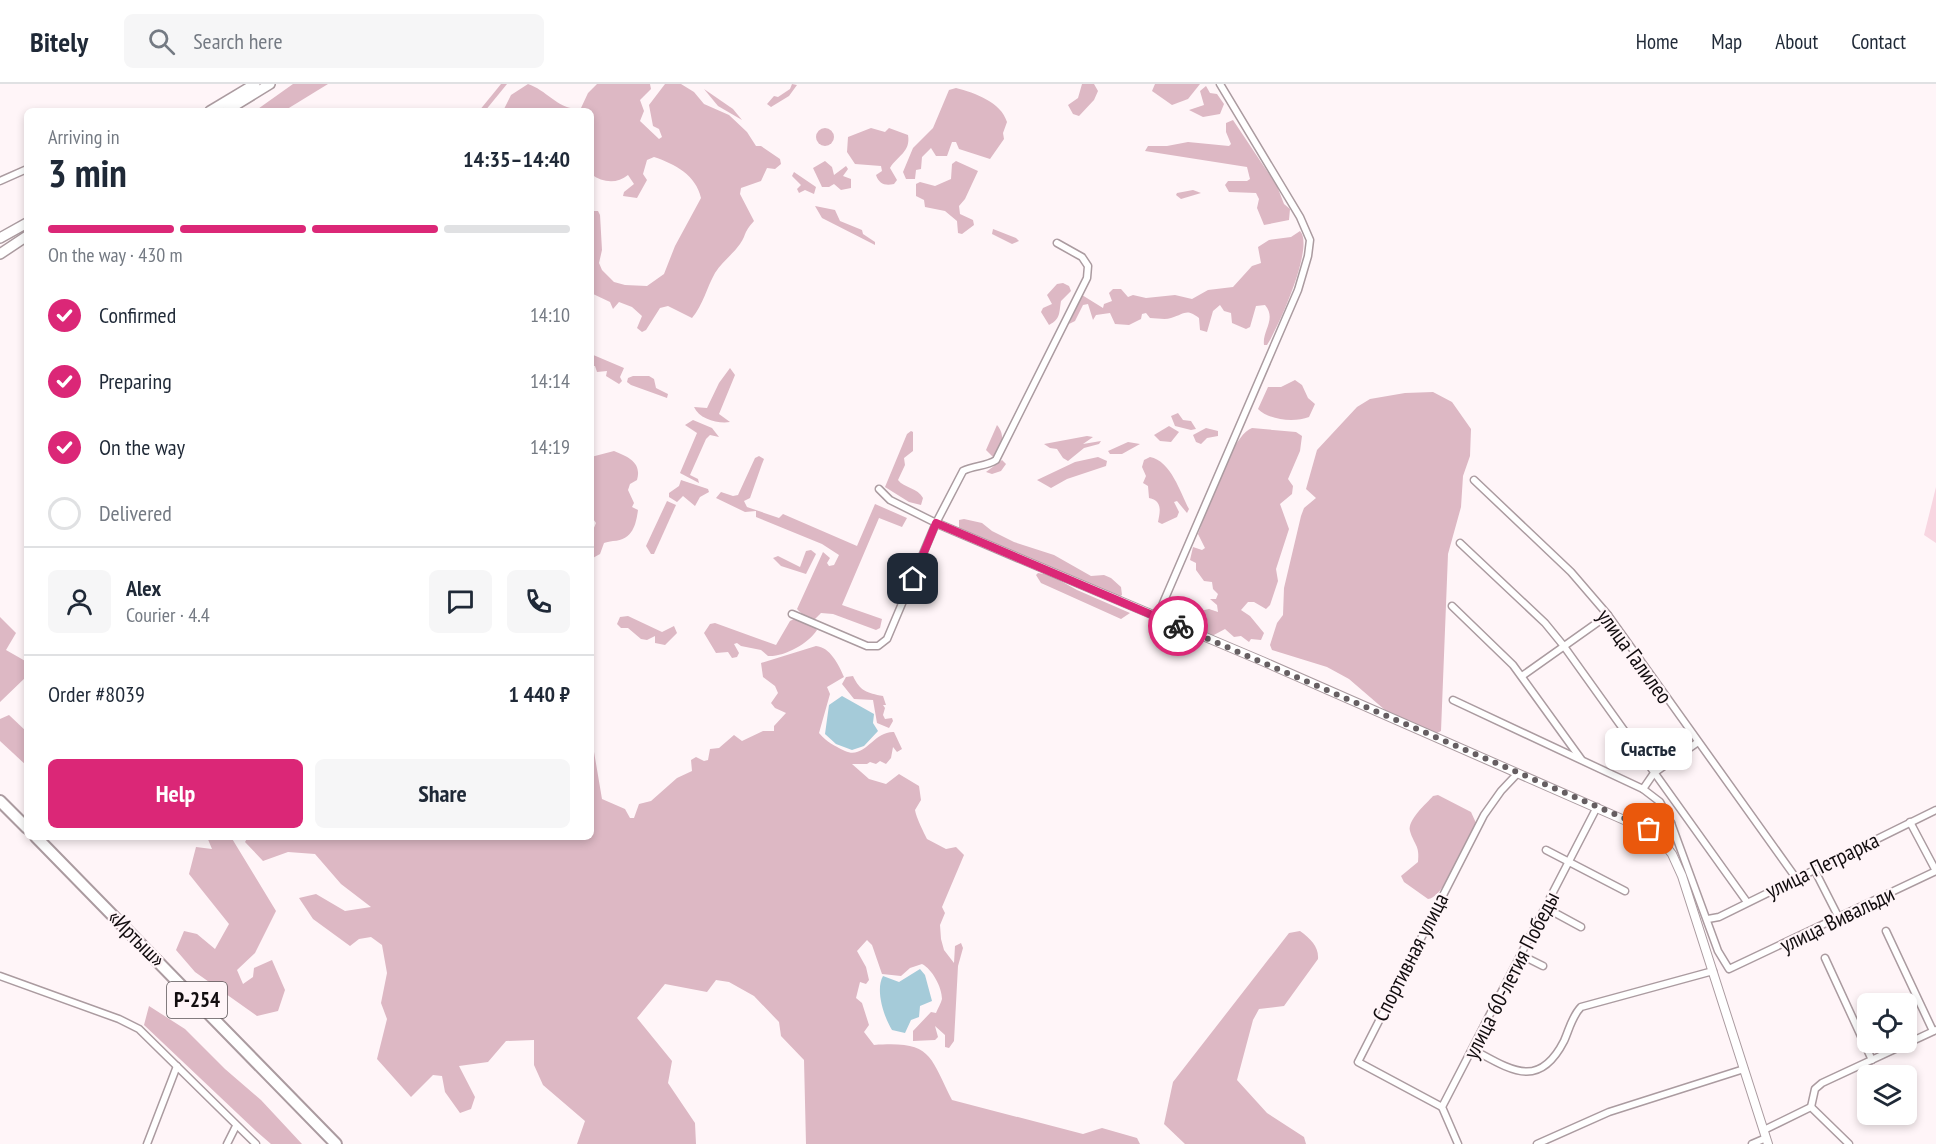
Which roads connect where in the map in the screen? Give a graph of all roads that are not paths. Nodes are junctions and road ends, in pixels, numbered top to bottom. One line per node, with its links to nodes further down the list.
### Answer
1 (255, 84): 4 (main road)
2 (270, 84): 5 (main road)
3 (1220, 84): 20 (street)
4 (215, 108)
5 (231, 108)
6 (24, 170): 7 (street)
7 (0, 181)
8 (24, 225): 10 (main road)
9 (24, 237): 12 (main road)
10 (0, 238)
11 (1057, 243): 15 (street)
12 (0, 253)
13 (1474, 480): 19 (street, улица Галилео)
14 (879, 489): 15 (street)
15 (936, 523): 18 (street); 20 (street)
16 (1460, 543): 21 (street)
17 (1452, 606): 22 (street)
18 (792, 614)
19 (1608, 615): 21 (street); 24 (street, улица Галилео)
20 (1157, 617): 27 (street)
21 (1563, 645): 22 (street); 26 (street)
22 (1521, 676): 25 (street)
23 (1453, 700): 25 (street)
24 (1698, 742): 26 (street); 41 (street, улица Галилео)
25 (1582, 760): 28 (street)
26 (1654, 773): 28 (street); 43 (street)
27 (1517, 774): 30 (street); 59 (street, Спортивная улица)
28 (1643, 789): 33 (street)
29 (0, 802): 34 (highway)
30 (1597, 807): 35 (street); 38 (street, улица 60-летия Победы)
31 (1936, 810): 32 (street, улица Петрарка)
32 (1910, 822): 39 (street, улица Петрарка); 40 (street)
33 (1671, 823): 35 (street); 46 (street)
34 (24, 826)
35 (1656, 834): 52 (street)
36 (39, 840): 66 (highway, «Иртыш» / Р-254)
37 (1546, 850): 38 (street)
38 (1568, 862): 42 (street); 44 (street, улица 60-летия Победы)
39 (1814, 869): 41 (street, улица Петрарка); 45 (street)
40 (1936, 871): 45 (street, улица Вивальди)
41 (1797, 878): 43 (street, улица Петрарка)
42 (1625, 891)
43 (1748, 902): 46 (street, улица Петрарка)
44 (1546, 908): 47 (street); 49 (street, улица 60-летия Победы)
45 (1839, 918): 46 (street, улица Вивальди)
46 (1708, 919)
47 (1581, 927)
48 (1886, 931): 54 (street)
49 (1521, 955): 51 (street); 55 (street, улица 60-летия Победы)
50 (1825, 958): 56 (street)
51 (1543, 966)
52 (1713, 971): 55 (street); 58 (street)
53 (0, 976): 57 (street)
54 (1935, 1031): 56 (street)
55 (1474, 1050): 59 (street, улица 60-летия Победы)
56 (1872, 1060): 60 (street)
57 (177, 1066): 61 (street); 63 (street)
58 (1744, 1069): 62 (street); 68 (street)
59 (1442, 1107): 67 (street)
60 (1811, 1107): 62 (street); 70 (street)
61 (236, 1126): 64 (street); 65 (street)
62 (1766, 1138): 69 (street)
63 (147, 1144)
64 (227, 1144)
65 (256, 1144)
66 (336, 1144)
67 (1458, 1144)
68 (1537, 1144)
69 (1752, 1144)
70 (1849, 1144)

